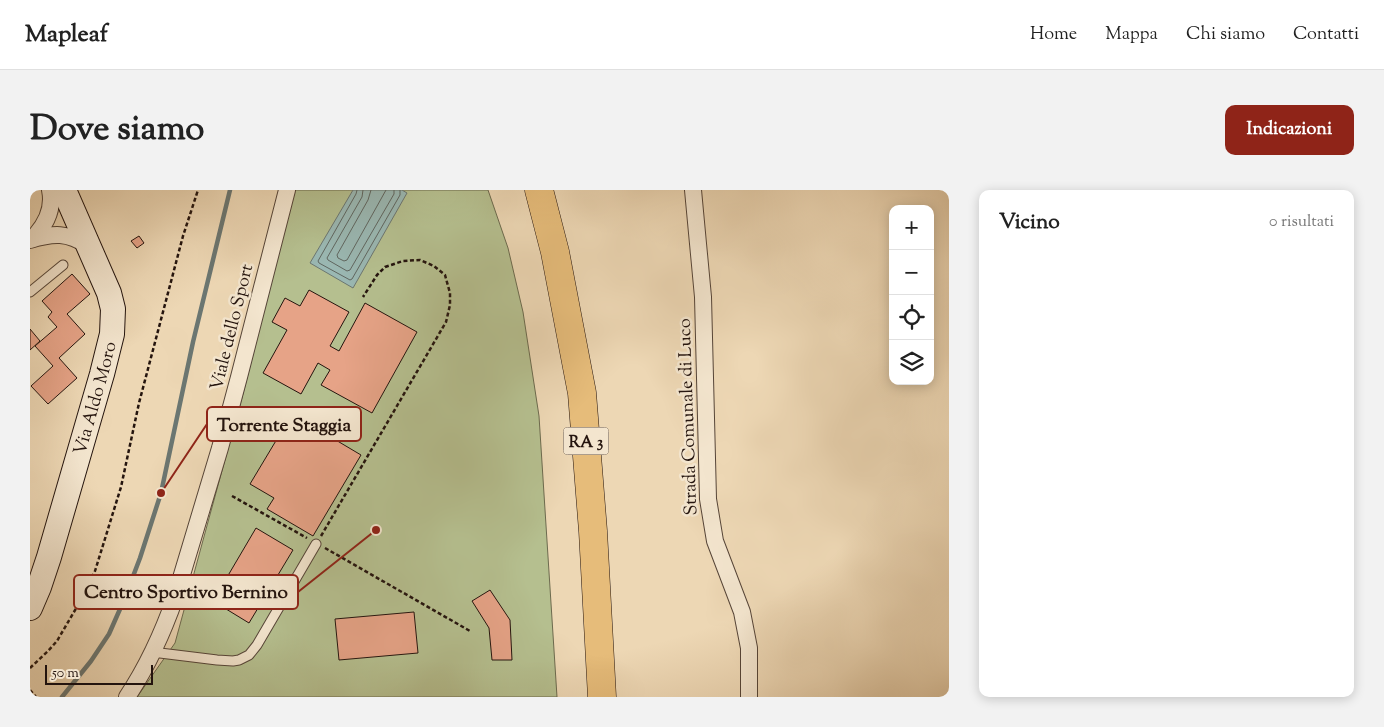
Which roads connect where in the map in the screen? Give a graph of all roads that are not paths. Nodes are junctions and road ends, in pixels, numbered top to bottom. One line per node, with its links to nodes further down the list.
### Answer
1 (50, 190): 7 (street)
2 (64, 190): 8 (street, Via Aldo Moro)
3 (286, 190): 13 (street, Viale dello Sport)
4 (523, 190): 15 (highway, RA 3)
5 (539, 190): 16 (highway, RA 3)
6 (693, 190): 17 (street, Strada Comunale di Luco)
7 (31, 240): 8 (street)
8 (88, 246): 12 (street, Via Aldo Moro)
9 (63, 265): 10 (lane)
10 (30, 292)
11 (316, 544): 13 (lane)
12 (30, 608)
13 (152, 652): 14 (street, Viale dello Sport)
14 (127, 697)
15 (584, 697)
16 (602, 697)
17 (749, 697)

